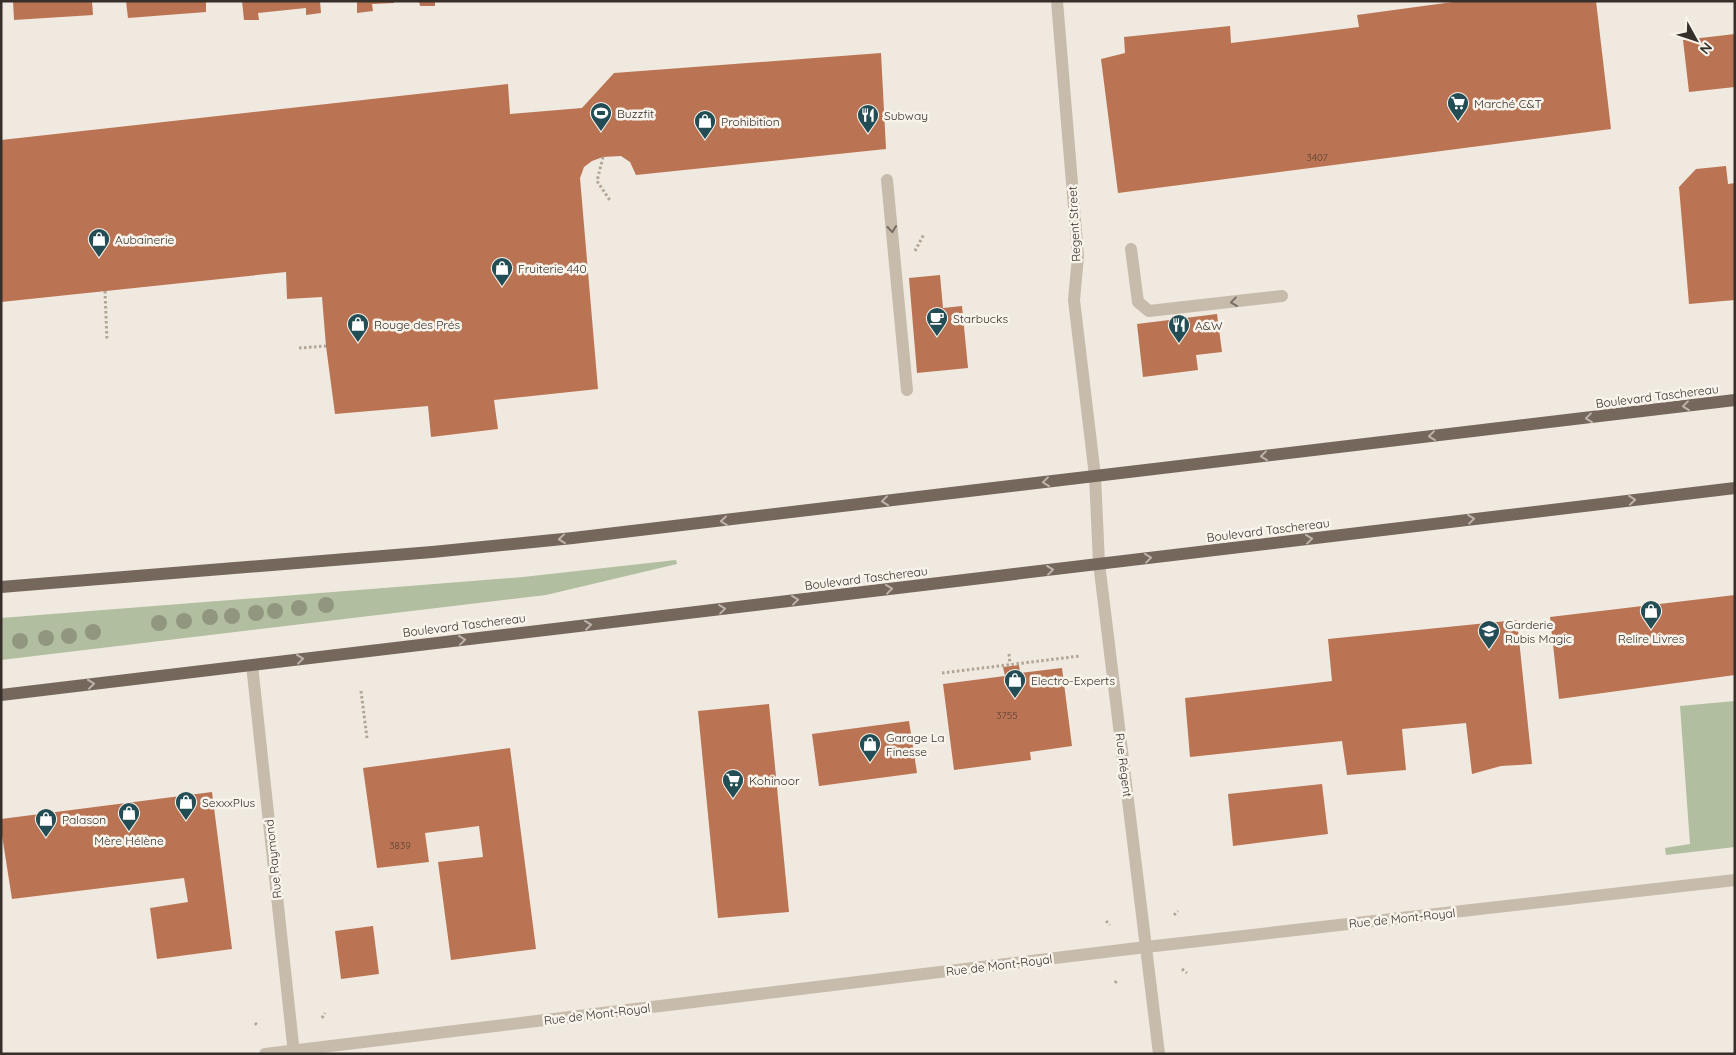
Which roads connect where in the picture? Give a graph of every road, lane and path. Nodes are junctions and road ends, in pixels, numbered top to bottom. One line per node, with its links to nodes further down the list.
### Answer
1 (1057, 1): 13 (street, Regent Street)
2 (603, 157): 4 (path)
3 (887, 180): 11 (street, one-way to 11)
4 (612, 202)
5 (1131, 249): 7 (street, one-way to 5)
6 (105, 291): 8 (path)
7 (1282, 296)
8 (108, 341)
9 (326, 346): 10 (path)
10 (298, 348)
11 (907, 390)
12 (1735, 400): 13 (main road, Boulevard Taschereau, one-way to 13)
13 (1095, 476): 15 (street, Rue Régent); 16 (main road, Boulevard Taschereau, one-way to 16)
14 (1735, 488): 15 (main road, Boulevard Taschereau, one-way to 14)
15 (1099, 563): 20 (main road, Boulevard Taschereau, one-way to 15); 30 (street, Rue Régent)
16 (1, 586)
17 (1009, 654): 19 (path)
18 (1080, 656): 19 (path)
19 (1010, 664): 21 (path)
20 (252, 665): 23 (main road, Boulevard Taschereau, one-way to 20); 37 (street, Rue Raymond)
21 (942, 673)
22 (361, 691): 24 (path)
23 (1, 695)
24 (367, 738)
25 (1735, 880): 30 (street, Rue de Mont-Royal)
26 (1178, 911): 27 (path)
27 (1174, 915)
28 (1106, 921): 29 (path)
29 (1110, 925)
30 (1146, 947): 37 (street, Rue de Mont-Royal); 39 (street, Rue Régent)
31 (1182, 969): 32 (path)
32 (1187, 973)
33 (1118, 979): 34 (path)
34 (1115, 983)
35 (325, 1013): 36 (path)
36 (322, 1018)
37 (294, 1052): 38 (street, Rue de Mont-Royal)
38 (265, 1054)
39 (1159, 1054)

